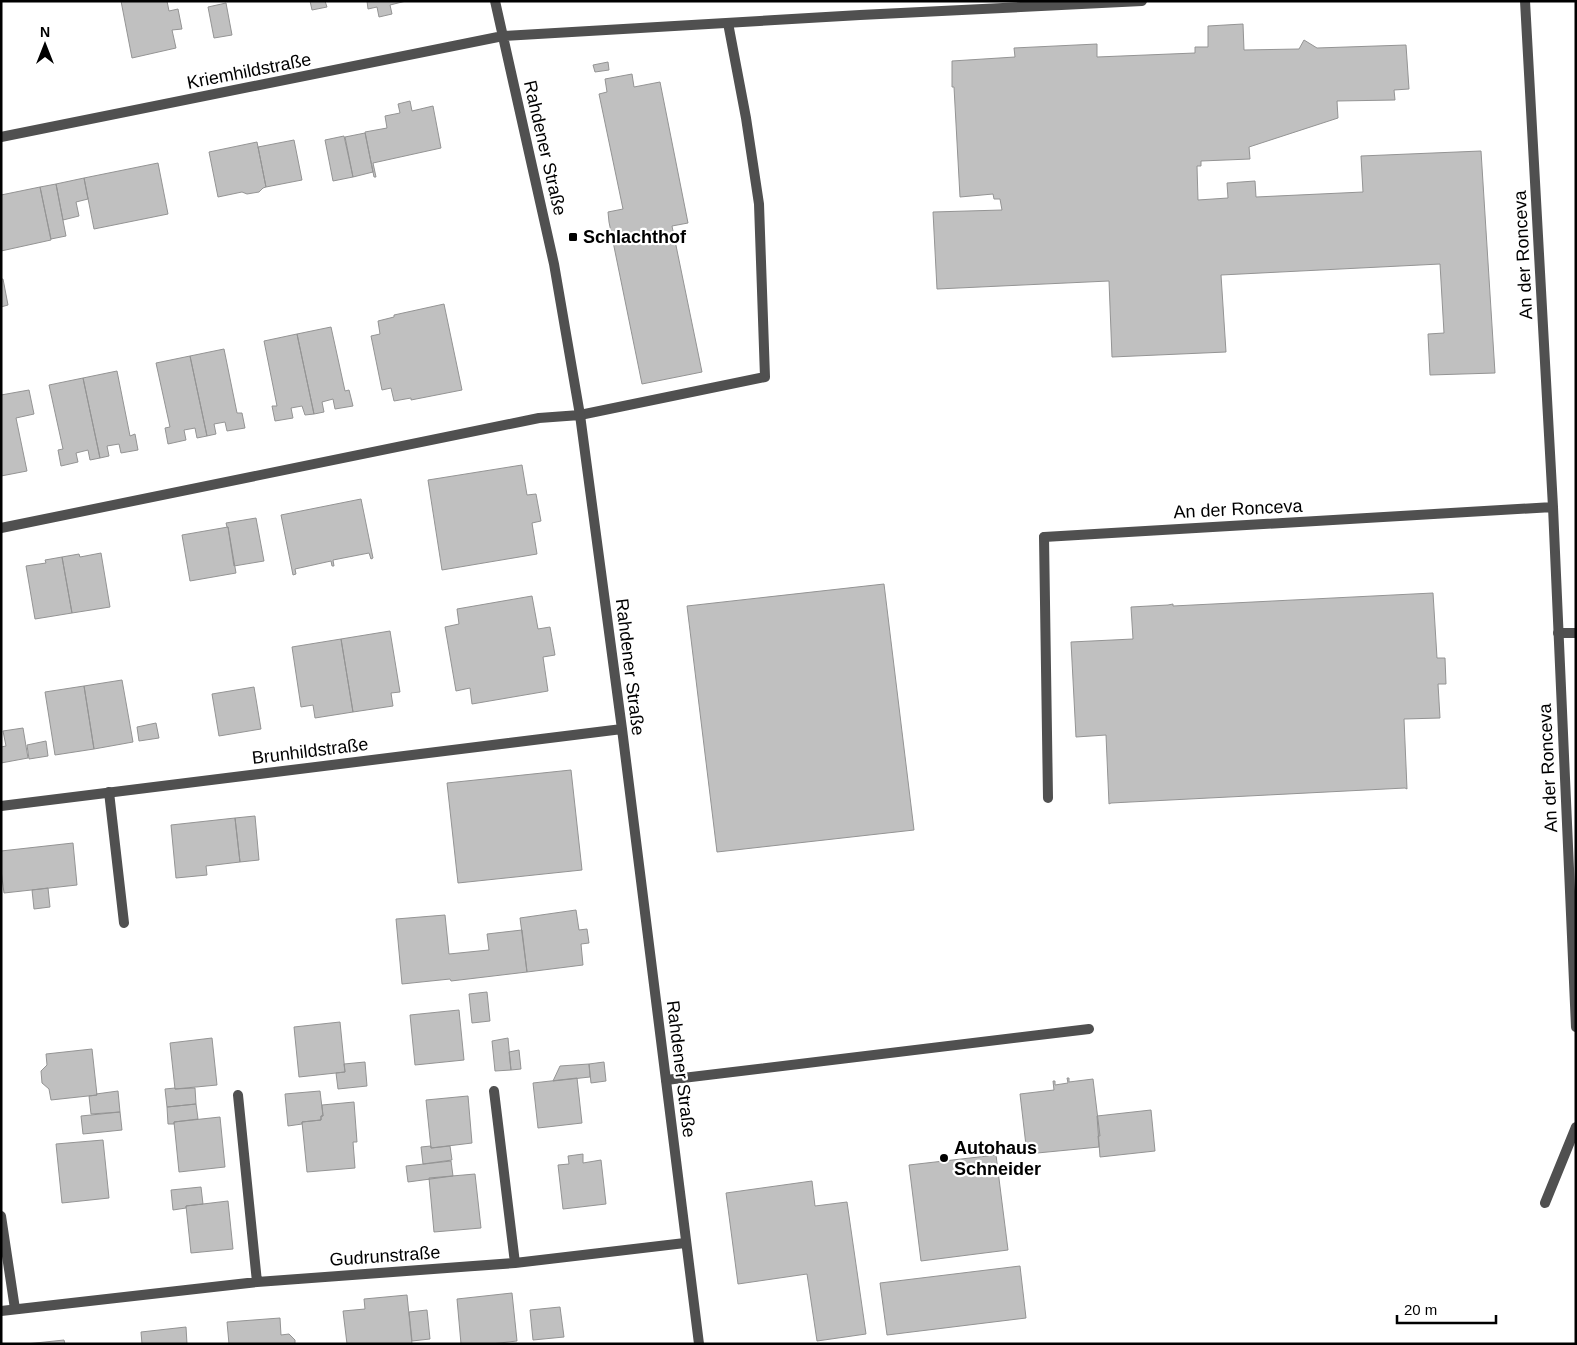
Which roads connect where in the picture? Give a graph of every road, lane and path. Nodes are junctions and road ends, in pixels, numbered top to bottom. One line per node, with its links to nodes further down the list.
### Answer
1 (494, 1): 5 (street, Rahdener Straße)
2 (1142, 1): 4 (street, Kriemhildstraße)
3 (1525, 1): 8 (street, An der Ronceva)
4 (728, 23): 5 (street, Kriemhildstraße); 7 (street)
5 (503, 36): 6 (street, Kriemhildstraße); 7 (street, Rahdener Straße)
6 (1, 137)
7 (580, 415): 9 (street); 12 (street, Rahdener Straße)
8 (1553, 507): 10 (street, An der Ronceva); 14 (street, An der Ronceva)
9 (1, 528)
10 (1558, 633): 11 (street); 16 (street, An der Ronceva)
11 (1576, 633)
12 (622, 729): 13 (street, Brunhildstraße); 20 (street, Rahdener Straße)
13 (109, 792): 15 (street, Brunhildstraße); 17 (street)
14 (1048, 798)
15 (1, 806)
16 (1573, 922): 18 (street, An der Ronceva)
17 (124, 923)
18 (1576, 1027)
19 (1089, 1029): 20 (street)
20 (666, 1080): 26 (street, Rahdener Straße)
21 (494, 1091): 27 (street)
22 (238, 1095): 28 (street)
23 (1576, 1127): 24 (street)
24 (1545, 1202)
25 (1, 1216): 29 (street)
26 (685, 1243): 27 (street, Gudrunstraße); 31 (street, Rahdener Straße)
27 (515, 1263): 28 (street, Gudrunstraße)
28 (257, 1282): 29 (street, Gudrunstraße)
29 (14, 1309): 30 (street, Gudrunstraße)
30 (1, 1311)
31 (699, 1344)

